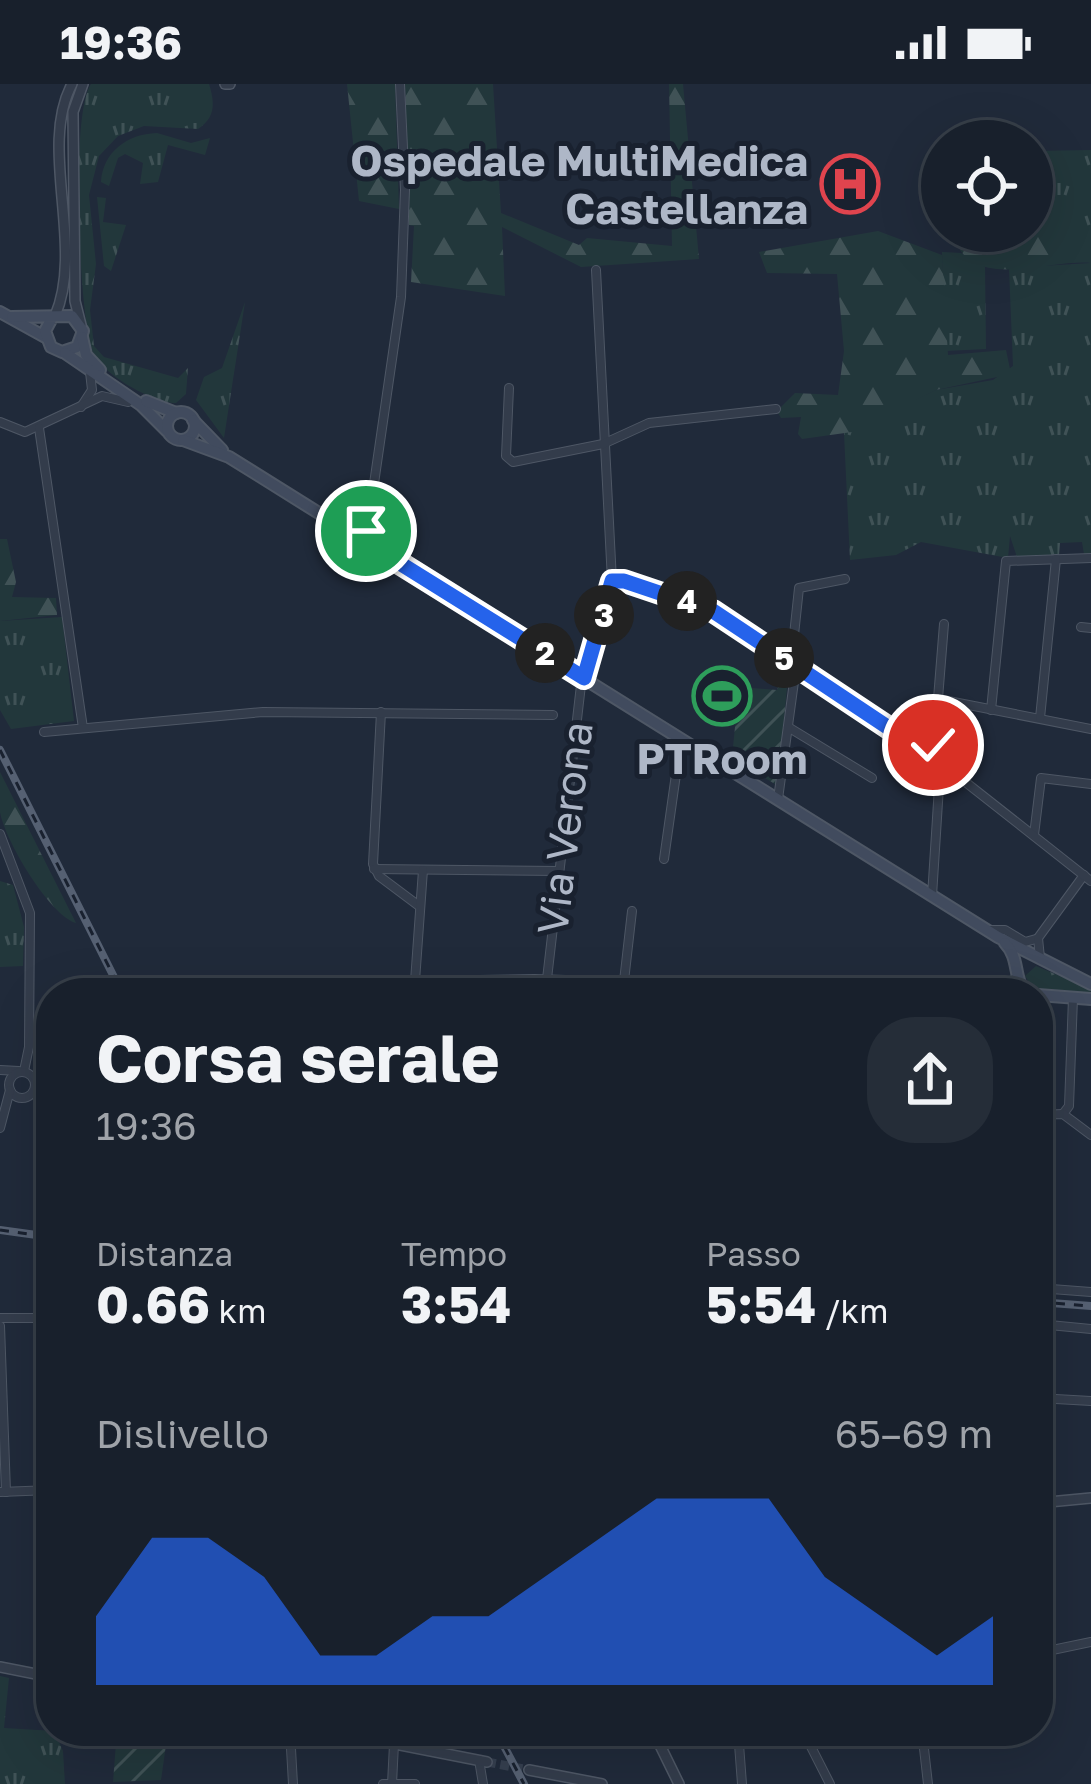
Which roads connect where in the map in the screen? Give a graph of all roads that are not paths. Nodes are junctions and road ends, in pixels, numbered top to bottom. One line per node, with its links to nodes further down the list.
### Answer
1 (72, 84): 6 (street)
2 (83, 84): 7 (street)
3 (400, 84): 23 (street)
4 (596, 270): 21 (street, Via Verona)
5 (6, 315): 6 (main road); 8 (main road)
6 (54, 317): 7 (main road); 8 (main road)
7 (81, 331): 9 (main road); 15 (main road)
8 (45, 337): 9 (main road)
9 (62, 352): 10 (main road)
10 (89, 371): 12 (street); 14 (main road)
11 (509, 388): 21 (street)
12 (79, 409): 14 (street); 18 (street)
13 (776, 410): 21 (street)
14 (151, 413): 19 (main road)
15 (176, 413): 16 (main road); 19 (main road)
16 (193, 420): 20 (main road); 22 (main road)
17 (0, 422): 18 (street)
18 (40, 428): 37 (street)
19 (167, 431): 20 (main road)
20 (183, 440): 22 (main road)
21 (607, 441): 27 (street, Via Verona)
22 (229, 457): 23 (main road)
23 (361, 539): 30 (main road)
24 (1091, 558): 25 (street)
25 (1056, 559): 32 (street); 35 (street)
26 (845, 579): 29 (street)
27 (612, 581): 29 (street); 30 (street, Via Verona)
28 (944, 624): 31 (street)
29 (793, 665): 36 (street); 41 (street)
30 (584, 678): 40 (main road); 51 (street, Via Verona)
31 (938, 699): 32 (street); 41 (street)
32 (992, 710): 35 (street)
33 (381, 712): 34 (street); 37 (street); 49 (street)
34 (553, 715)
35 (1040, 718): 38 (street)
36 (788, 727): 43 (street); 45 (street)
37 (83, 728): 39 (street)
38 (1091, 729)
39 (44, 732)
40 (681, 739): 45 (main road); 48 (street)
41 (928, 754): 47 (street)
42 (940, 771): 53 (street)
43 (872, 778)
44 (1091, 784): 47 (street)
45 (778, 800): 53 (main road)
46 (0, 834): 71 (street)
47 (1034, 835): 52 (street)
48 (664, 860)
49 (374, 869): 50 (street); 54 (street)
50 (423, 870): 51 (street); 54 (street)
51 (560, 871): 62 (street, Via Verona)
52 (1087, 878): 57 (street)
53 (932, 896): 56 (main road)
54 (419, 906): 61 (street)
55 (632, 911): 63 (street)
56 (993, 933): 57 (street); 58 (main road); 60 (main road)
57 (1038, 938): 58 (street)
58 (1040, 958): 59 (main road)
59 (1052, 966): 60 (main road); 66 (main road)
60 (1019, 975): 64 (street); 65 (main road)
61 (416, 978)
62 (547, 978)
63 (627, 978)
64 (1014, 978)
65 (1020, 978)
66 (1091, 984)
67 (1053, 995): 68 (main road)
68 (1074, 996): 69 (main road); 78 (street)
69 (1091, 999)
70 (0, 1072): 71 (street); 73 (street)
71 (25, 1073): 72 (street); 73 (street); 74 (street)
72 (36, 1078)
73 (9, 1086): 75 (street); 76 (street)
74 (35, 1090): 75 (street)
75 (23, 1098): 76 (street)
76 (6, 1113): 79 (street)
77 (1053, 1114): 78 (street)
78 (1063, 1114): 80 (street)
79 (0, 1128)
80 (1091, 1136)
81 (1053, 1289): 82 (street)
82 (1091, 1292)
83 (36, 1319): 84 (street)
84 (0, 1322): 90 (street)
85 (1053, 1325): 86 (street)
86 (1091, 1329)
87 (1053, 1399): 88 (street)
88 (1091, 1401)
89 (36, 1491): 90 (street)
90 (3, 1492)
91 (1091, 1498): 92 (street)
92 (1053, 1502)
93 (1091, 1642): 94 (street)
94 (1053, 1650)
95 (0, 1667): 96 (street)
96 (36, 1674)
97 (291, 1746): 106 (street)
98 (394, 1746): 107 (street)
99 (404, 1746): 104 (street)
100 (660, 1746): 111 (street)
101 (739, 1746): 112 (street)
102 (811, 1746): 113 (street)
103 (924, 1746): 114 (street)
104 (483, 1761): 109 (street)
105 (529, 1770): 110 (street)
106 (293, 1784)
107 (387, 1784): 108 (street)
108 (415, 1784)
109 (483, 1784)
110 (602, 1784)
111 (680, 1784)
112 (742, 1784)
113 (830, 1784)
114 (928, 1784)

